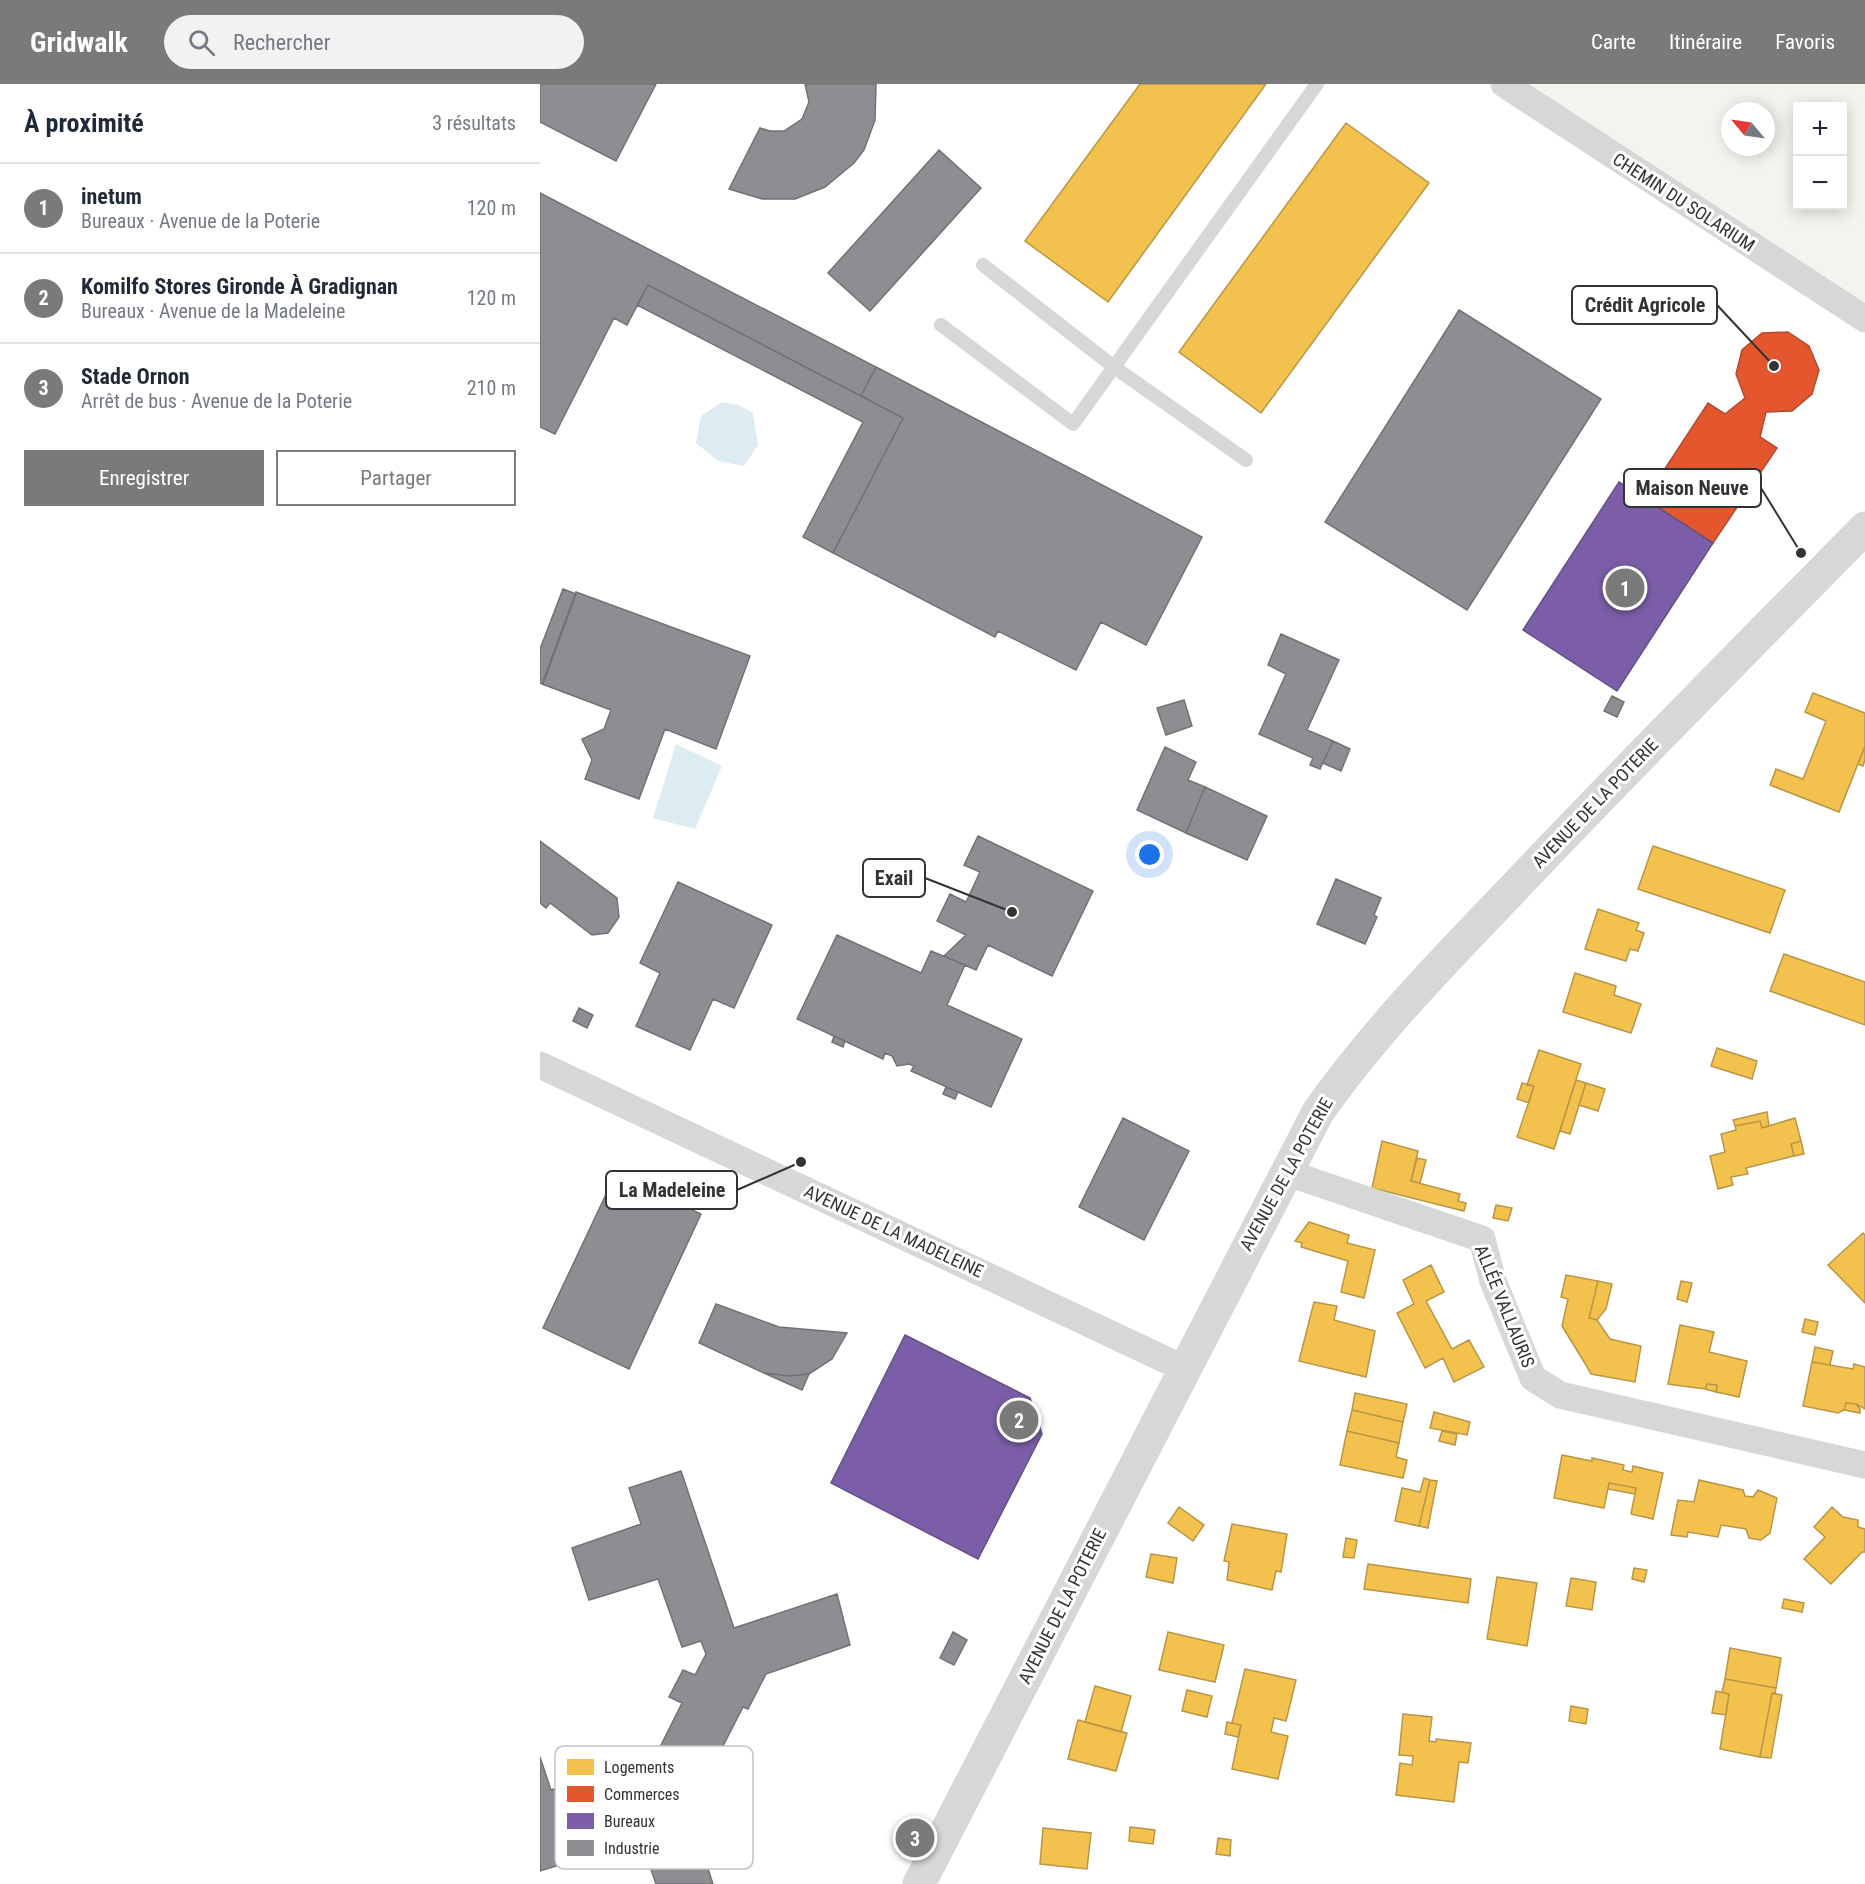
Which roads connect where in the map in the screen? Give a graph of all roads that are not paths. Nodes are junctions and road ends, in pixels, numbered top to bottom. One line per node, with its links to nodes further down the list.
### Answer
1 (1317, 84): 6 (lane)
2 (1504, 84): 4 (street, CHEMIN DU SOLARIUM)
3 (982, 265): 6 (lane)
4 (1865, 319)
5 (941, 325): 6 (lane)
6 (1114, 367): 7 (lane)
7 (1246, 460)
8 (1865, 528): 10 (street, AVENUE DE LA POTERIE)
9 (540, 1065): 11 (street, AVENUE DE LA MADELEINE)
10 (1285, 1172): 11 (street, AVENUE DE LA POTERIE); 12 (street, ALLÉE VALLAURIS)
11 (1184, 1368): 13 (street, AVENUE DE LA POTERIE)
12 (1865, 1465)
13 (919, 1884)

